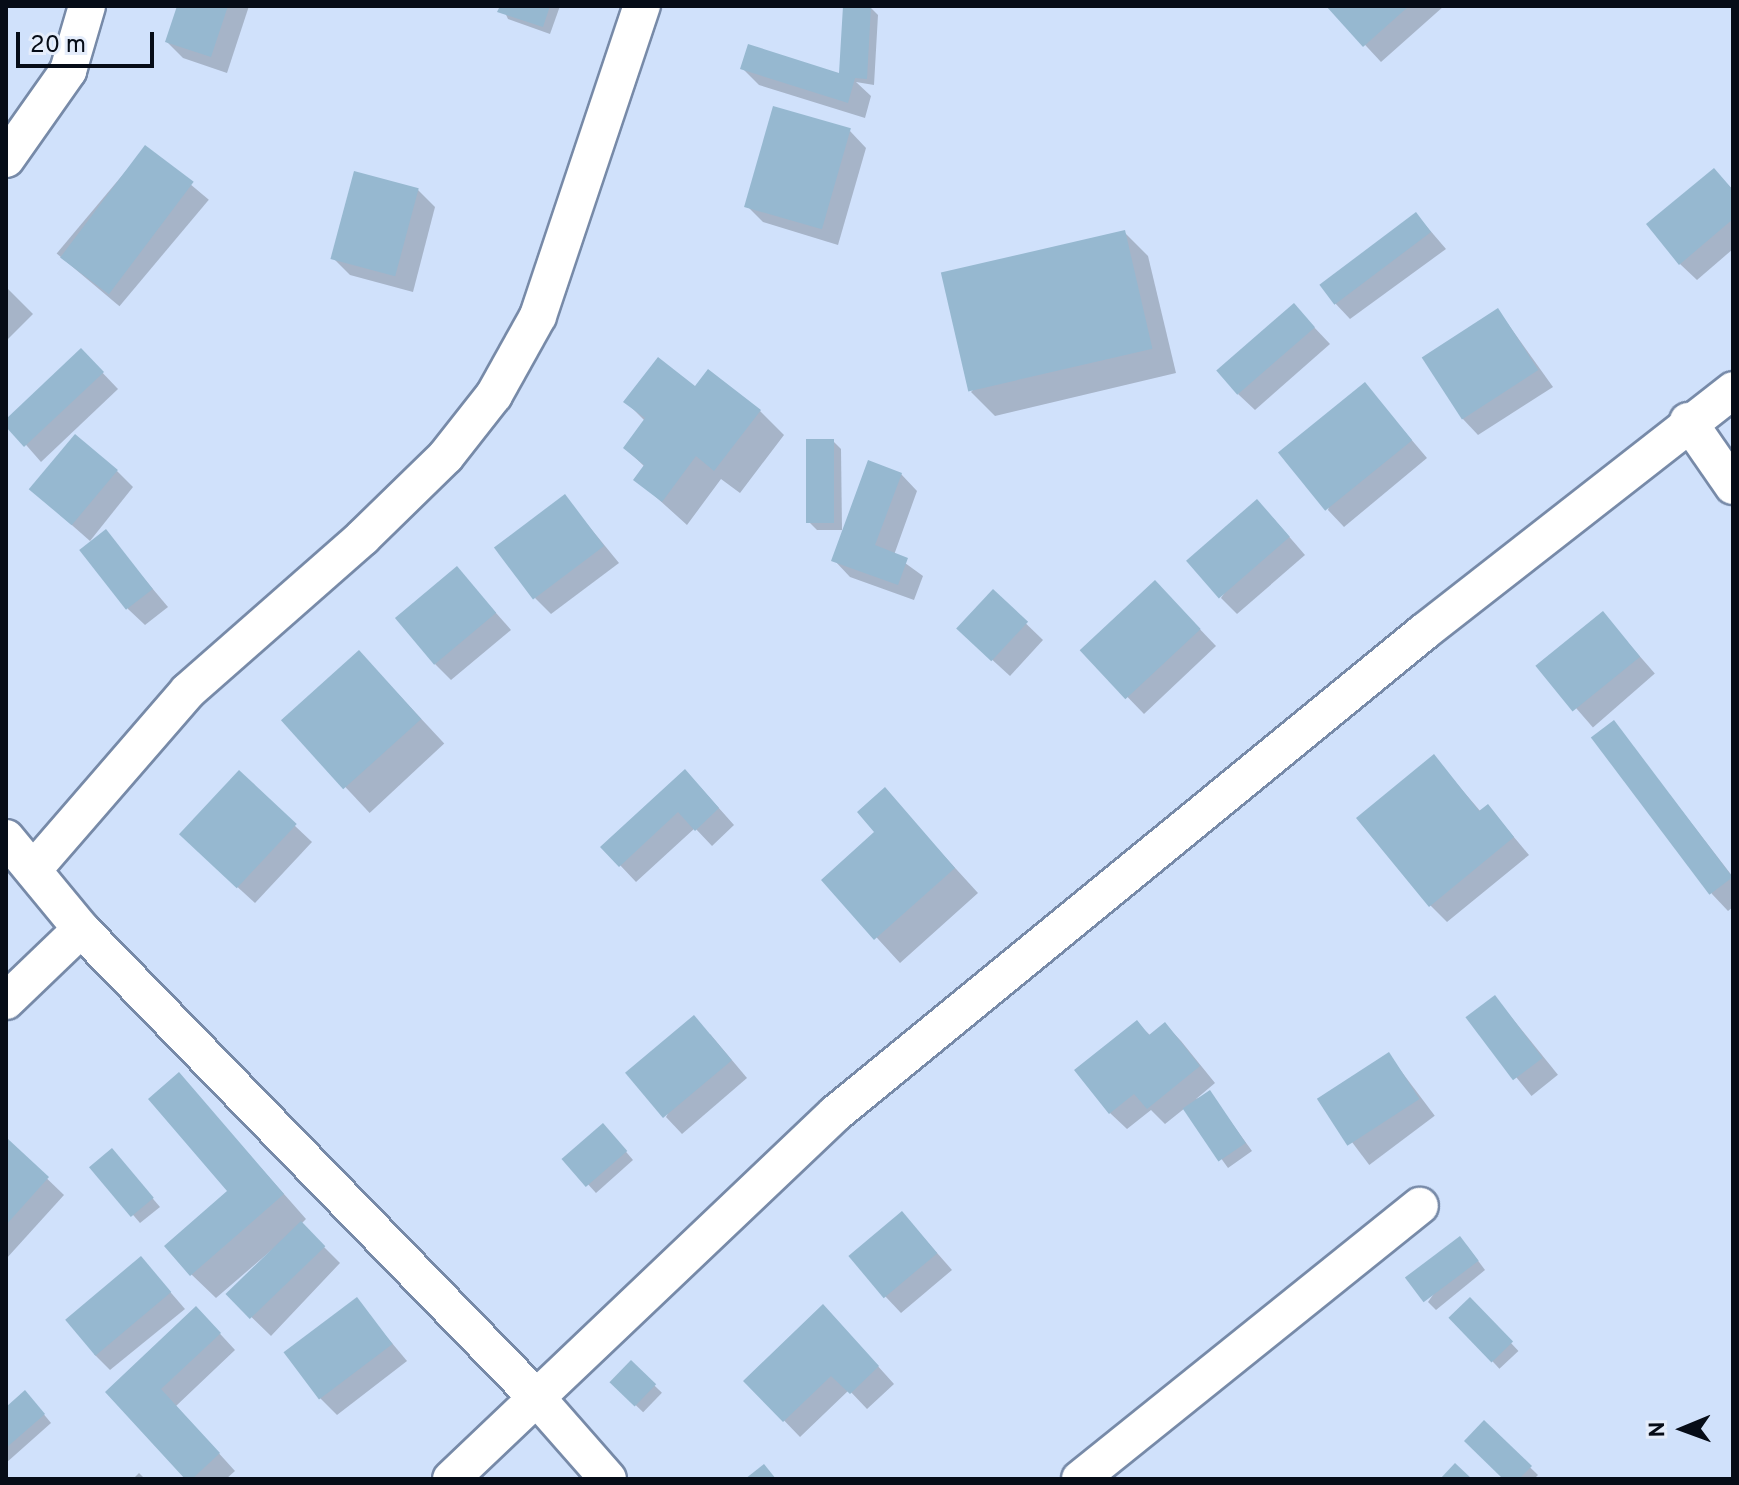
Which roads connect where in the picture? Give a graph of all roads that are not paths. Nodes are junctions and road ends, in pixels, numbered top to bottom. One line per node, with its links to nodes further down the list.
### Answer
1 (87, 6): 3 (street)
2 (642, 6): 8 (street)
3 (6, 159)
4 (1733, 390): 5 (street)
5 (1688, 421): 6 (street); 12 (street)
6 (1733, 486)
7 (6, 838): 8 (street)
8 (33, 870): 9 (street)
9 (81, 929): 10 (street); 12 (street)
10 (6, 1001)
11 (1420, 1206): 15 (street)
12 (536, 1397): 13 (street); 14 (street)
13 (451, 1479)
14 (608, 1479)
15 (1080, 1479)

